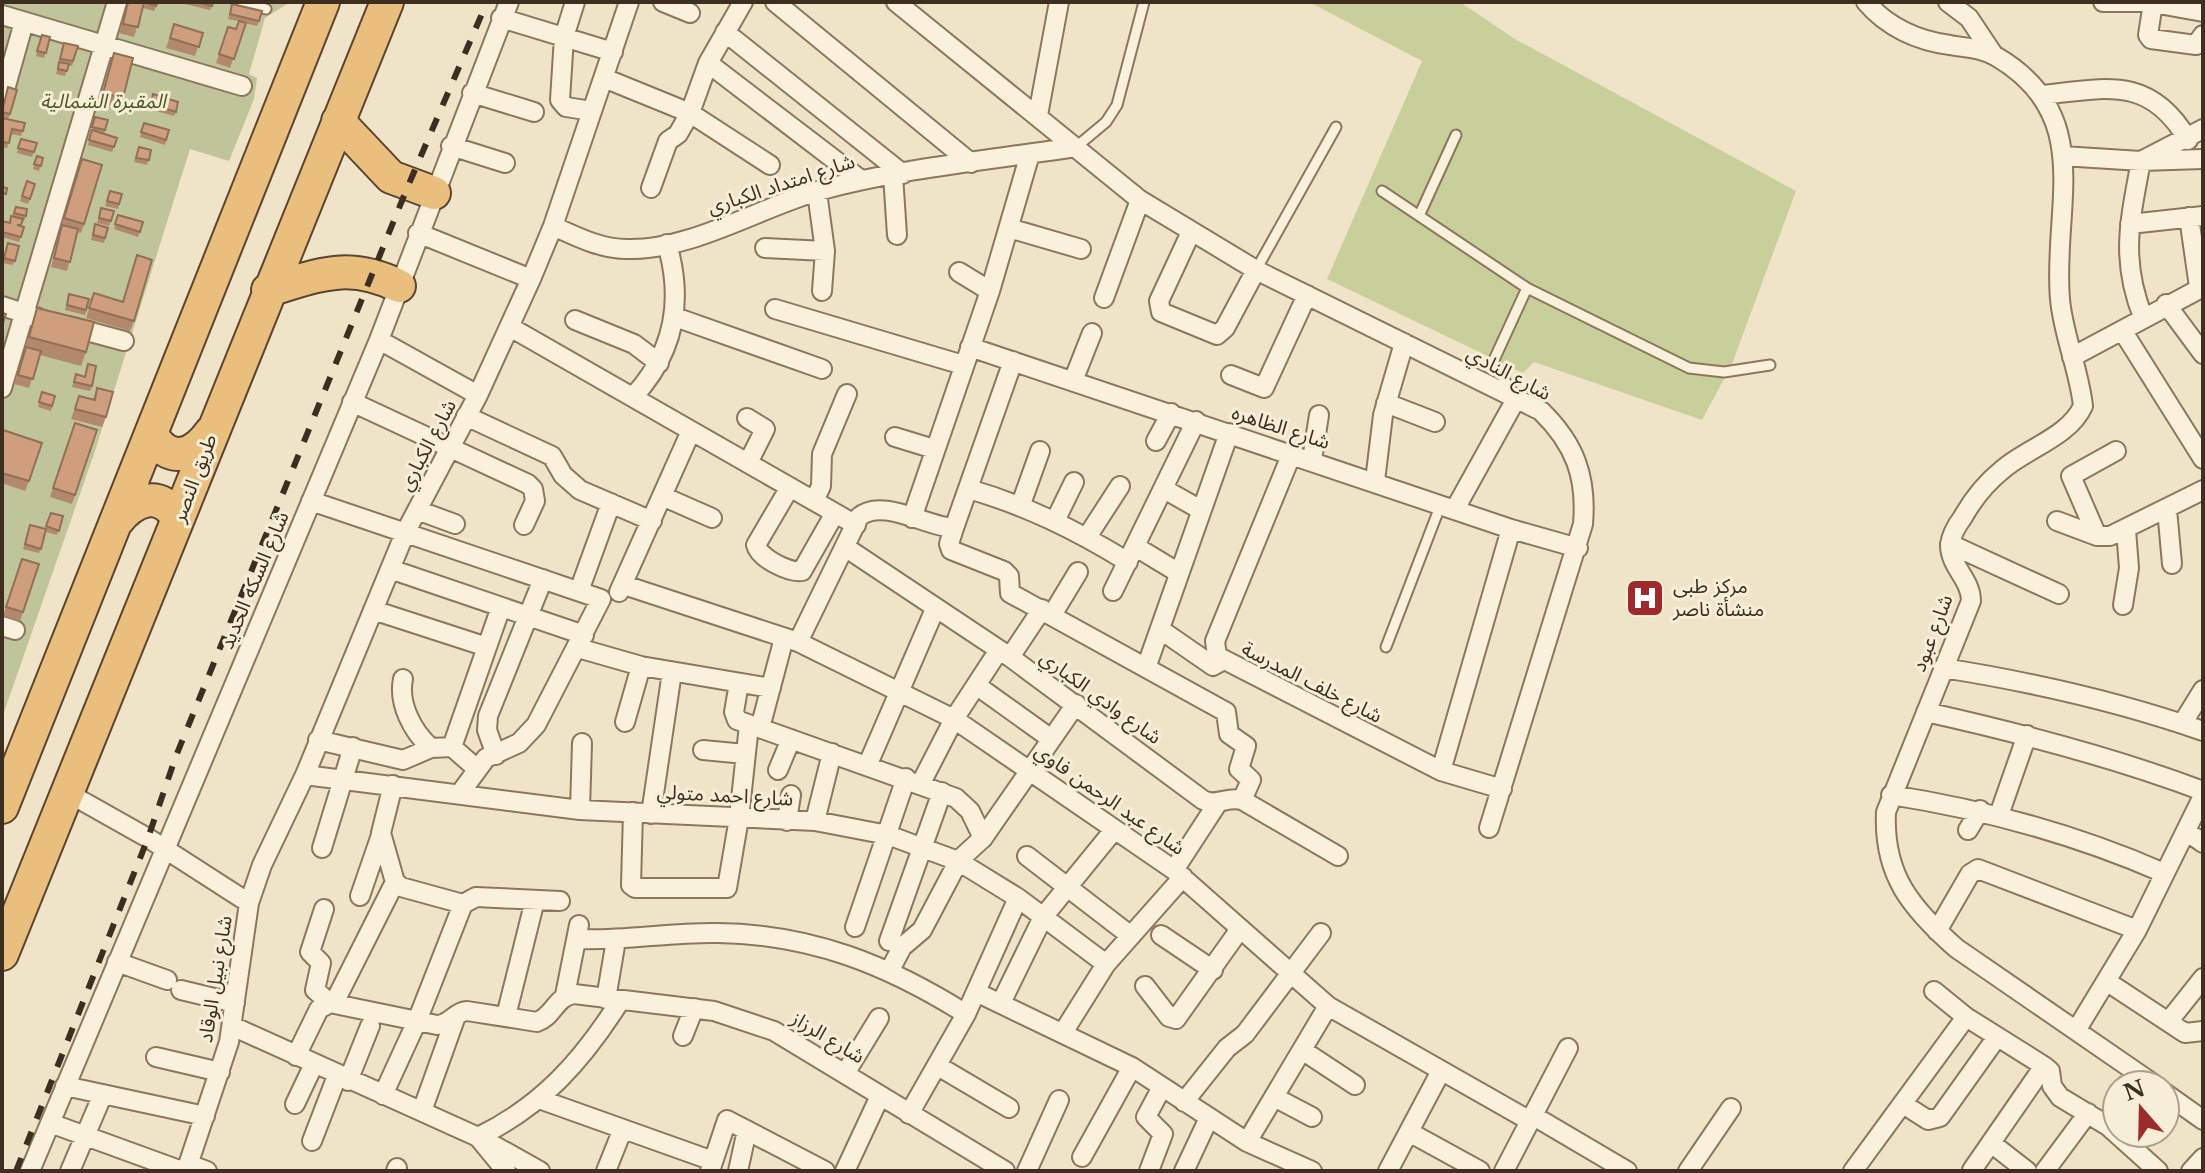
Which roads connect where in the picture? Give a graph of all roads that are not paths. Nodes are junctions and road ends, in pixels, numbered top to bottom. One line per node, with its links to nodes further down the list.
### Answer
1 (117, 2): 26 (street)
2 (242, 2): 17 (lane)
3 (323, 2): 120 (highway)
4 (387, 2): 39 (highway, طريق النصر)
5 (575, 2): 25 (street)
6 (629, 2): 27 (street, شارع الكباري)
7 (663, 2): 20 (street)
8 (743, 2): 23 (street)
9 (775, 2): 50 (street)
10 (896, 2): 38 (street, شارع النادي)
11 (1059, 2): 38 (street)
12 (1144, 2): 44 (lane)
13 (1866, 2): 28 (street)
14 (1948, 2): 28 (street)
15 (2103, 2): 16 (street)
16 (2149, 2): 19 (street); 24 (street)
17 (266, 9)
18 (505, 10): 25 (street); 32 (street, شارع السكه الحديد)
19 (2203, 12)
20 (690, 13)
21 (2, 15): 22 (street)
22 (24, 22): 26 (street); 34 (street)
23 (725, 32): 29 (street); 52 (street)
24 (2203, 35)
25 (564, 37): 27 (street); 35 (street)
26 (105, 45): 31 (street); 85 (street)
27 (613, 52): 30 (street, شارع الكباري)
28 (1993, 54): 33 (street)
29 (708, 63): 37 (street); 53 (street)
30 (604, 78): 35 (street, شارع الكباري); 37 (street)
31 (242, 86)
32 (472, 93): 36 (street); 43 (street, شارع السكه الحديد)
33 (2042, 95): 41 (street); 46 (street)
34 (2, 100)
35 (592, 111): 62 (street, شارع الكباري)
36 (534, 112)
37 (690, 113): 51 (street); 54 (street)
38 (1038, 115): 44 (street, شارع النادي)
39 (338, 121): 57 (highway); 77 (highway, طريق النصر)
40 (1336, 127): 71 (lane)
41 (2195, 134): 48 (street)
42 (1456, 135): 59 (lane)
43 (451, 146): 49 (street); 57 (street, شارع السكه الحديد)
44 (1076, 147): 45 (street, شارع امتداد الكباري); 58 (street, شارع النادي)
45 (1030, 154): 50 (street, شارع امتداد الكباري); 63 (street)
46 (2062, 156): 48 (street); 97 (street)
47 (2203, 159): 48 (street)
48 (2141, 161): 61 (street)
49 (505, 163)
50 (971, 163): 52 (street, شارع امتداد الكباري)
51 (770, 165)
52 (898, 175): 53 (street, شارع امتداد الكباري); 66 (street)
53 (861, 180): 56 (street, شارع امتداد الكباري)
54 (651, 188)
55 (1382, 191): 59 (lane)
56 (817, 192): 67 (street, شارع امتداد الكباري); 70 (street)
57 (434, 193): 65 (street, شارع السكه الحديد)
58 (1140, 200): 64 (street, شارع النادي); 81 (street)
59 (1419, 216): 76 (lane)
60 (2196, 217): 61 (street); 75 (street)
61 (2130, 224): 87 (street)
62 (553, 226): 67 (street, شارع امتداد الكباري); 73 (street, شارع الكباري)
63 (1009, 228): 69 (street); 79 (street)
64 (1191, 232): 71 (street, شارع النادي); 71 (street)
65 (418, 233): 73 (street); 74 (street, شارع السكه الحديد)
66 (897, 235)
67 (667, 244): 86 (street)
68 (765, 248): 70 (street)
69 (1081, 249)
70 (825, 251): 78 (street)
71 (1256, 270): 80 (street, شارع النادي)
72 (959, 272): 79 (street)
73 (531, 279): 89 (street, شارع الكباري)
74 (399, 286): 77 (highway); 92 (street, شارع السكه الحديد)
75 (2201, 287): 82 (street)
76 (1527, 288): 101 (lane); 109 (lane)
77 (268, 290): 119 (highway, طريق النصر)
78 (822, 291)
79 (990, 291): 95 (street)
80 (1307, 295): 94 (street, شارع النادي); 103 (street)
81 (1104, 298)
82 (2166, 304): 87 (street); 96 (street)
83 (2, 306): 85 (street)
84 (775, 309): 100 (street)
85 (24, 313): 93 (street); 105 (street)
86 (675, 317): 99 (street); 102 (street)
87 (2143, 317): 90 (street)
88 (575, 320): 99 (street)
89 (510, 327): 107 (street, شارع الكباري); 108 (street)
90 (2122, 330): 97 (street); 129 (street)
91 (1092, 333): 104 (street)
92 (379, 340): 107 (street); 110 (street, شارع السكه الحديد)
93 (124, 341)
94 (1404, 343): 109 (street, شارع النادي); 111 (street)
95 (970, 347): 98 (street, شارع الظاهره); 100 (street)
96 (2203, 354)
97 (2072, 357): 165 (street)
98 (1013, 361): 104 (street, شارع الظاهره); 136 (street)
99 (659, 363): 108 (street)
100 (963, 365): 125 (street)
101 (1770, 365)
102 (822, 369)
103 (1231, 375)
104 (1073, 381): 112 (street, شارع الظاهره)
105 (2, 388)
106 (847, 394): 141 (street)
107 (478, 395): 114 (street, شارع الكباري)
108 (633, 397): 118 (street)
109 (1516, 399): 144 (street); 167 (street, شارع النادي)
110 (352, 402): 124 (street); 140 (street, شارع السكه الحديد)
111 (1386, 403): 117 (street); 132 (street)
112 (1171, 413): 116 (street, شارع الظاهره); 123 (street)
113 (1319, 415): 130 (street)
114 (466, 416): 124 (street, شارع الكباري); 142 (street)
115 (747, 418): 131 (street)
116 (1196, 421): 121 (street, شارع الظاهره); 137 (street)
117 (1435, 422)
118 (691, 431): 131 (street); 139 (street)
119 (211, 432): 120 (highway); 151 (highway, طريق النصر)
120 (151, 433): 153 (highway)
121 (1229, 433): 128 (street, شارع الظاهره); 147 (street)
122 (895, 437): 125 (street)
123 (1156, 441)
124 (450, 447): 146 (street, شارع الكباري); 157 (street)
125 (934, 449): 150 (street)
126 (1040, 451): 143 (street)
127 (2116, 451): 163 (street)
128 (1292, 453): 130 (street, شارع الظاهره); 191 (street, شارع خلف المدرسة)
129 (2203, 459)
130 (1312, 460): 132 (street, شارع الظاهره)
131 (748, 463): 135 (street)
132 (1375, 481): 144 (street, شارع الظاهره)
133 (1074, 482): 152 (street)
134 (1120, 486): 164 (street)
135 (790, 487): 141 (street); 148 (street)
136 (969, 489): 143 (street); 159 (street)
137 (1164, 489): 147 (street); 168 (street)
138 (2203, 490): 145 (street)
139 (662, 496): 149 (street); 154 (street)
140 (311, 501): 162 (street); 256 (street, شارع السكه الحديد)
141 (814, 501): 148 (street)
142 (611, 503): 154 (street); 175 (street)
143 (1021, 504): 152 (street)
144 (1448, 506): 160 (street, شارع الظاهره); 189 (lane)
145 (2167, 509): 161 (street); 169 (street)
146 (417, 510): 156 (street); 162 (street, شارع الكباري)
147 (1201, 510): 172 (street)
148 (835, 513): 158 (street)
149 (712, 518)
150 (912, 518): 158 (street); 159 (street)
151 (178, 519): 153 (highway); 233 (highway, طريق النصر)
152 (1056, 519): 164 (street)
153 (117, 521): 239 (highway)
154 (652, 521): 174 (street)
155 (2057, 521): 163 (street)
156 (455, 524)
157 (524, 525)
158 (856, 525): 166 (street)
159 (954, 528): 183 (street)
160 (1511, 529): 167 (street, شارع الظاهره); 225 (street)
161 (2126, 530): 163 (street); 179 (street)
162 (405, 533): 170 (street, شارع الكباري); 173 (street)
163 (2097, 536)
164 (1087, 537): 168 (street)
165 (1950, 544): 177 (street); 194 (street, شارع عبود)
166 (845, 547): 181 (street, شارع وادي الكباري); 186 (street)
167 (1578, 548): 230 (street, شارع النادي)
168 (1132, 554): 172 (street); 176 (street)
169 (2172, 564)
170 (390, 569): 180 (street); 182 (street, شارع الكباري)
171 (1078, 572): 183 (street)
172 (1179, 573): 185 (street)
173 (543, 579): 175 (street); 184 (street)
174 (624, 585): 178 (street); 186 (street, شارع عبد الرحمن فاوي)
175 (579, 591): 178 (street)
176 (1113, 591)
177 (2059, 594)
178 (601, 599): 187 (street)
179 (2123, 605)
180 (501, 607): 184 (street); 188 (street)
181 (935, 609): 190 (street, شارع وادي الكباري); 201 (street)
182 (373, 610): 188 (street); 212 (street, شارع الكباري)
183 (1047, 612): 190 (street); 193 (street)
184 (529, 616): 187 (street); 220 (street)
185 (1161, 630): 191 (street); 193 (street)
186 (791, 640): 199 (street); 201 (street, شارع عبد الرحمن فاوي)
187 (581, 642): 192 (street); 220 (street)
188 (487, 647): 215 (street)
189 (1386, 647)
190 (1005, 654): 198 (street); 202 (street, شارع وادي الكباري)
191 (1222, 661): 225 (street, شارع خلف المدرسة)
192 (641, 666): 195 (street); 204 (street)
193 (1146, 668): 237 (street)
194 (1943, 668): 203 (street, شارع عبود); 205 (street)
195 (672, 672): 197 (street); 242 (street)
196 (403, 679): 216 (street)
197 (739, 683): 199 (street); 206 (street)
198 (976, 685): 207 (street); 210 (street)
199 (771, 688): 206 (street)
200 (2203, 690): 205 (street)
201 (899, 691): 207 (street, شارع عبد الرحمن فاوي); 221 (street)
202 (1076, 704): 210 (street); 238 (street, شارع وادي الكباري)
203 (1926, 712): 209 (street); 236 (street, شارع عبود)
204 (625, 722)
205 (2182, 724): 208 (street)
206 (754, 726): 211 (street); 219 (street)
207 (945, 726): 223 (street, شارع عبد الرحمن فاوي); 228 (street)
208 (2203, 731)
209 (2027, 735): 234 (street); 243 (street)
210 (1050, 738): 223 (street)
211 (791, 739): 218 (street); 224 (street)
212 (318, 740): 214 (street); 226 (street, شارع الكباري)
213 (582, 743): 240 (street)
214 (353, 747): 216 (street); 227 (street)
215 (452, 747): 216 (street); 222 (street)
216 (431, 748)
217 (703, 750): 219 (street)
218 (832, 753): 221 (street); 246 (street)
219 (745, 754): 244 (street)
220 (496, 755): 222 (street)
221 (868, 764): 228 (street)
222 (476, 768): 231 (street)
223 (1029, 769): 248 (street, شارع عبد الرحمن فاوي); 253 (street)
224 (778, 770)
225 (1441, 771): 230 (street, شارع خلف المدرسة)
226 (305, 775): 227 (street, شارع احمد متولي); 269 (street, شارع الكباري)
227 (343, 779): 229 (street, شارع احمد متولي); 257 (street)
228 (914, 781): 232 (street); 252 (street)
229 (393, 785): 231 (street, شارع احمد متولي); 251 (street)
230 (1502, 789): 247 (street, شارع النادي)
231 (461, 792): 240 (street, شارع احمد متولي)
232 (942, 792): 253 (street); 255 (street)
233 (68, 793): 256 (street, شارع نبيل الوقاد); 282 (highway, طريق النصر)
234 (2203, 794): 250 (street)
235 (791, 795): 245 (street)
236 (1891, 795): 241 (street); 276 (street, شارع عبود)
237 (1242, 800): 238 (street); 259 (street)
238 (1217, 804): 262 (street)
239 (2, 807)
240 (580, 810): 242 (street, شارع احمد متولي)
241 (1980, 810): 243 (street); 249 (street)
242 (642, 813): 244 (street, شارع احمد متولي); 244 (street)
243 (1999, 815): 261 (street)
244 (739, 818): 245 (street, شارع احمد متولي)
245 (787, 821): 246 (street, شارع احمد متولي)
246 (815, 821): 252 (street, شارع احمد متولي)
247 (1489, 828)
248 (1114, 830): 262 (street, شارع عبد الرحمن فاوي); 264 (street)
249 (1968, 830)
250 (2186, 831): 254 (street); 261 (street)
251 (381, 833): 263 (street); 265 (street)
252 (888, 835): 255 (street, شارع احمد متولي); 273 (street)
253 (983, 838): 260 (street)
254 (2203, 843)
255 (922, 846): 260 (street, شارع احمد متولي); 281 (street)
256 (164, 848): 269 (street, شارع نبيل الوقاد); 283 (street, شارع السكه الحديد)
257 (322, 848)
258 (1027, 856): 264 (street)
259 (1338, 856)
260 (958, 861): 266 (street, شارع احمد متولي); 285 (street)
261 (2164, 873): 275 (street)
262 (1178, 874): 274 (street, شارع عبد الرحمن فاوي); 279 (street)
263 (395, 882): 270 (street); 296 (street)
264 (1065, 887): 272 (street); 279 (street)
265 (360, 896)
266 (1018, 898): 272 (street, شارع احمد متولي); 292 (street)
267 (535, 900): 268 (street); 270 (street); 302 (street)
268 (560, 901)
269 (249, 903): 295 (street, شارع نبيل الوقاد)
270 (463, 904): 305 (street)
271 (324, 909): 296 (street)
272 (1043, 917): 284 (street, شارع احمد متولي); 297 (street)
273 (855, 927)
274 (1240, 929): 286 (street); 287 (street, شارع عبد الرحمن فاوي)
275 (2137, 930): 276 (street); 289 (street)
276 (1937, 931): 309 (street, شارع عبود)
277 (1321, 933): 287 (street)
278 (1161, 935): 286 (street)
279 (1131, 936): 284 (street)
280 (616, 940): 285 (street); 293 (street); 294 (street)
281 (889, 941)
282 (2, 954)
283 (117, 962): 295 (street); 328 (street, شارع السكه الحديد)
284 (1106, 964): 310 (street)
285 (890, 970): 301 (street)
286 (1213, 970): 290 (street)
287 (1289, 975): 298 (street, شارع عبد الرحمن فاوي); 336 (street)
288 (2203, 978): 306 (street)
289 (2106, 981): 306 (street); 309 (street)
290 (1145, 986)
291 (1934, 991): 303 (street)
292 (976, 992): 297 (street); 301 (street)
293 (565, 995): 294 (street, شارع الرزاز); 302 (street)
294 (613, 1000): 299 (street, شارع الرزاز); 334 (street)
295 (235, 1003): 307 (street, شارع نبيل الوقاد)
296 (332, 1003): 305 (street); 316 (street)
297 (1001, 1003): 310 (street)
298 (1328, 1006): 315 (street); 323 (street, شارع عبد الرحمن فاوي)
299 (694, 1008): 312 (street); 325 (street, شارع الرزاز)
300 (457, 1013): 302 (street); 305 (street); 342 (street)
301 (966, 1014): 319 (street)
302 (506, 1016)
303 (1966, 1017): 313 (street); 338 (street)
304 (879, 1018): 325 (street)
305 (417, 1021): 331 (street)
306 (2168, 1022): 311 (street)
307 (232, 1026): 316 (street); 324 (street, شارع نبيل الوقاد)
308 (370, 1026): 326 (street)
309 (2077, 1029): 322 (street, شارع عبود)
310 (1064, 1031): 321 (street)
311 (2203, 1031)
312 (683, 1036)
313 (1997, 1037): 320 (street); 338 (street)
314 (1568, 1048): 347 (street)
315 (1302, 1050): 327 (street); 333 (street)
316 (296, 1056): 318 (street)
317 (156, 1057): 324 (street)
318 (314, 1064): 326 (street); 337 (street)
319 (938, 1066): 340 (street); 344 (street)
320 (2044, 1066): 343 (street); 358 (street)
321 (1132, 1067): 329 (street); 359 (street)
322 (2133, 1069)
323 (1441, 1071): 347 (street, شارع عبد الرحمن فاوي); 353 (street)
324 (220, 1072): 345 (street, شارع نبيل الوقاد)
325 (846, 1072): 332 (street, شارع الرزاز)
326 (343, 1078): 331 (street); 356 (street)
327 (1355, 1085)
328 (65, 1086): 330 (street); 350 (street, شارع السكه الحديد)
329 (1162, 1087): 336 (street); 380 (street)
330 (103, 1094): 345 (street); 354 (street)
331 (383, 1095): 342 (street)
332 (880, 1096): 344 (street, شارع الرزاز); 377 (street)
333 (1274, 1097): 346 (street); 357 (street)
334 (539, 1099): 352 (street); 355 (street)
335 (1059, 1100): 379 (street)
336 (1184, 1102): 348 (street)
337 (295, 1104)
338 (1903, 1104): 386 (street)
339 (2181, 1104): 349 (street)
340 (1009, 1108)
341 (1731, 1108): 385 (street)
342 (422, 1111): 355 (street)
343 (2088, 1113): 388 (street); 389 (street)
344 (909, 1114): 364 (street, شارع الرزاز)
345 (205, 1116): 367 (street, شارع نبيل الوقاد)
346 (1312, 1117)
347 (1531, 1118): 365 (street, شارع عبد الرحمن فاوي); 384 (street)
348 (1208, 1120): 357 (street); 381 (street)
349 (2203, 1120)
350 (50, 1123): 354 (street); 366 (street, شارع السكه الحديد)
351 (747, 1130): 361 (street); 363 (street); 375 (street)
352 (622, 1131): 363 (street); 374 (street)
353 (1409, 1132): 382 (street); 383 (street)
354 (85, 1136): 362 (street); 370 (street)
355 (478, 1137): 372 (street); 373 (street)
356 (312, 1141)
357 (1247, 1142): 368 (street)
358 (1991, 1143): 369 (street); 387 (street)
359 (1082, 1157)
360 (2203, 1158): 390 (street)
361 (796, 1164): 376 (street)
362 (151, 1166): 367 (street)
363 (711, 1166)
364 (982, 1166): 378 (street, شارع الرزاز)
365 (1615, 1168)
366 (37, 1169)
367 (185, 1169): 371 (street)
368 (1305, 1170)
369 (1972, 1170)
370 (70, 1171)
371 (207, 1171)
372 (506, 1171)
373 (540, 1171)
374 (606, 1171)
375 (738, 1171)
376 (825, 1171)
377 (845, 1171)
378 (1005, 1171)
379 (1027, 1171)
380 (1149, 1171)
381 (1184, 1171)
382 (1388, 1171)
383 (1480, 1171)
384 (1504, 1171)
385 (1688, 1171)
386 (1853, 1171)
387 (2027, 1171)
388 (2045, 1171)
389 (2158, 1171)
390 (2191, 1171)

